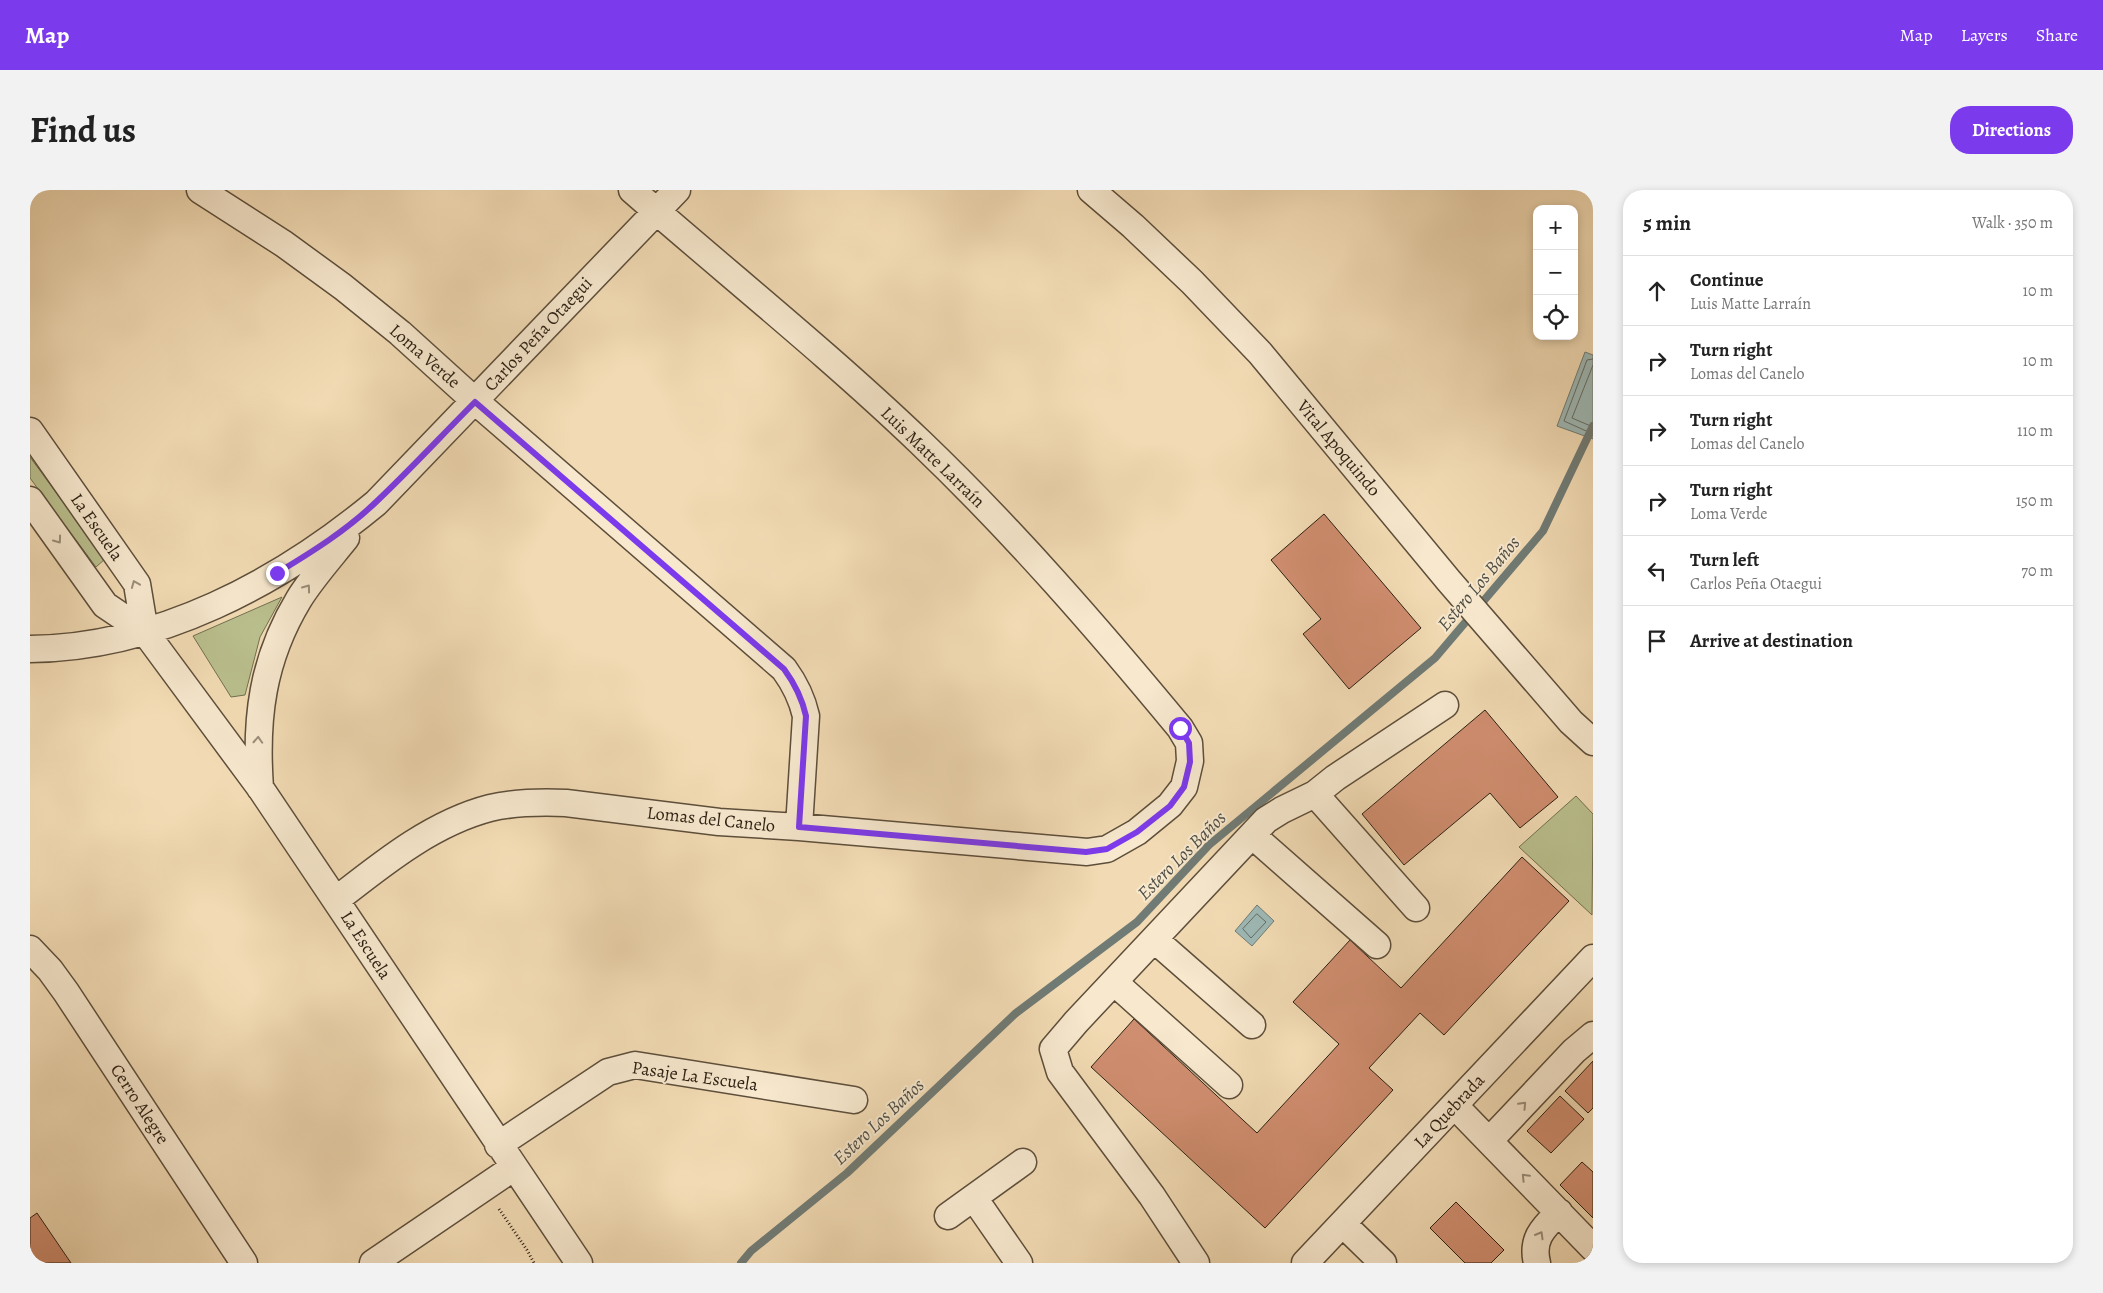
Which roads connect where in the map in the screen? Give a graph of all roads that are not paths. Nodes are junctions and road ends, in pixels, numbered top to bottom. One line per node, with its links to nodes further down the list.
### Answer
1 (200, 190): 6 (street, Loma Verde)
2 (632, 190): 5 (street, Luis Matte Larraín)
3 (677, 190): 5 (street, Carlos Peña Otaegui)
4 (1091, 190): 13 (street, Vital Apoquindo)
5 (656, 211): 6 (street, Carlos Peña Otaegui); 16 (street, Luis Matte Larraín)
6 (475, 402): 9 (street, Carlos Peña Otaegui); 19 (street, Loma Verde)
7 (30, 431): 10 (street, La Escuela, one-way to 7)
8 (30, 500): 10 (street, La Escuela, one-way to 10)
9 (376, 503): 10 (street, Carlos Peña Otaegui); 17 (street, one-way to 9)
10 (145, 632): 11 (street, Carlos Peña Otaegui); 17 (street, La Escuela)
11 (30, 648)
12 (1445, 705): 18 (street)
13 (1571, 722): 14 (street, Vital Apoquindo); 15 (street, Vital Apoquindo)
14 (1593, 742)
15 (1593, 756)
16 (1190, 762): 19 (street, Lomas del Canelo)
17 (260, 789): 21 (street, La Escuela)
18 (1315, 794): 20 (street); 22 (street)
19 (799, 827): 21 (street, Lomas del Canelo)
20 (1252, 835): 23 (street); 24 (street)
21 (336, 900): 34 (street, La Escuela)
22 (1416, 908)
23 (1155, 940): 27 (street); 28 (street)
24 (1377, 945)
25 (30, 949): 42 (street, Cerro Alegre)
26 (1593, 958): 32 (street, La Quebrada)
27 (1114, 982): 30 (street); 46 (street)
28 (1252, 1025)
29 (1593, 1035): 33 (street, one-way to 29)
30 (1229, 1085)
31 (854, 1100): 34 (street, Pasaje La Escuela)
32 (1454, 1106): 33 (street); 40 (street, La Quebrada)
33 (1489, 1141): 38 (street, one-way to 33)
34 (498, 1145): 36 (street, La Escuela)
35 (1023, 1162): 37 (street)
36 (513, 1168): 43 (street); 44 (street, La Escuela)
37 (974, 1198): 39 (street); 45 (street)
38 (1559, 1212): 41 (street); 49 (street, one-way to 38)
39 (948, 1216)
40 (1343, 1224): 47 (street, La Quebrada); 48 (street)
41 (1593, 1248)
42 (244, 1263)
43 (373, 1263)
44 (579, 1263)
45 (1019, 1263)
46 (1196, 1263)
47 (1305, 1263)
48 (1383, 1263)
49 (1538, 1263)

